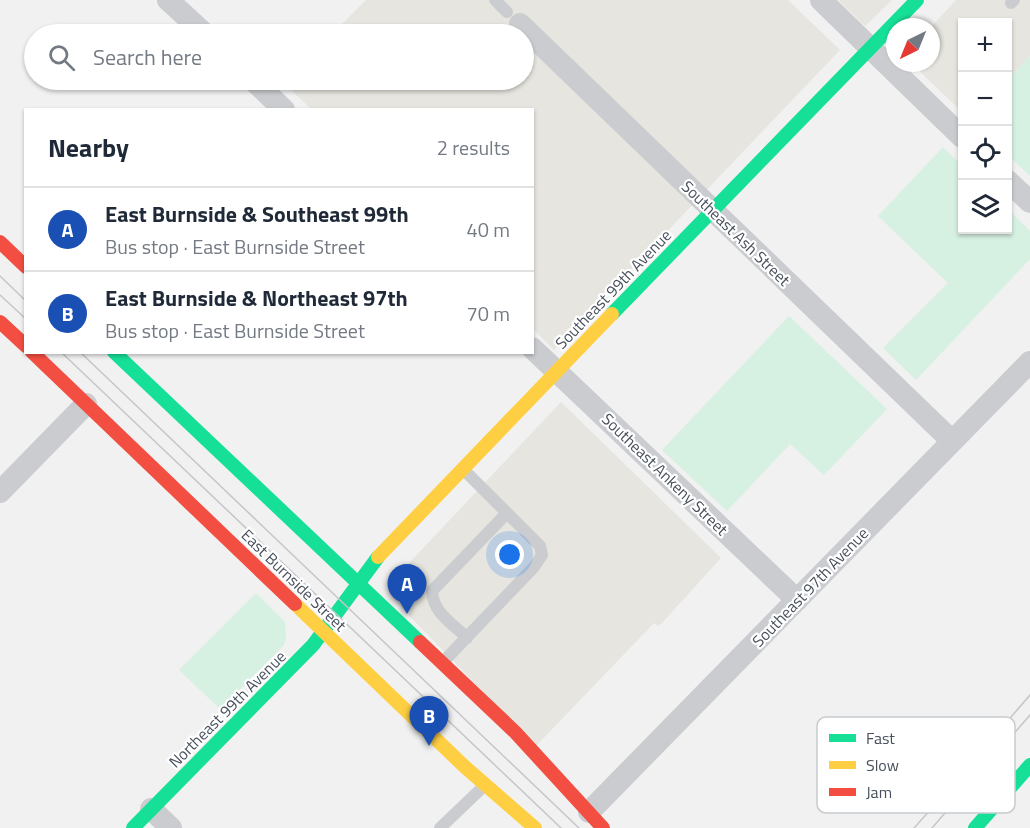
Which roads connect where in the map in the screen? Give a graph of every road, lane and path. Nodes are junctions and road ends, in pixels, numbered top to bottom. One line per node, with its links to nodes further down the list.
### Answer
1 (168, 0): 6 (street)
2 (495, 0): 5 (lane)
3 (821, 0): 9 (street)
4 (916, 0): 9 (main road, Southeast 99th Avenue)
5 (513, 18): 7 (street, Southeast Ash Street)
6 (194, 24)
7 (519, 24)
8 (534, 38): 15 (street, Southeast Ash Street)
9 (871, 48): 12 (street); 15 (main road, Southeast 99th Avenue)
10 (263, 90): 11 (street)
11 (282, 108)
12 (958, 132)
13 (1012, 185): 14 (street)
14 (1030, 202)
15 (712, 210): 24 (main road, Southeast 99th Avenue); 26 (street, Southeast Ash Street)
16 (0, 242): 17 (main road)
17 (24, 265)
18 (0, 322): 19 (main road)
19 (24, 344)
20 (534, 350): 24 (street, Southeast Ankeny Street)
21 (34, 354): 25 (main road, East Burnside Street)
22 (116, 354): 30 (main road)
23 (1030, 362): 26 (street, Southeast 97th Avenue)
24 (557, 371): 27 (main road, Southeast 99th Avenue); 31 (street, Southeast Ankeny Street)
25 (86, 404): 28 (street); 33 (main road, East Burnside Street)
26 (952, 441): 31 (street, Southeast 97th Avenue)
27 (463, 469): 29 (lane); 30 (main road, Southeast 99th Avenue)
28 (0, 492)
29 (507, 513): 34 (lane); 34 (lane)
30 (358, 584): 32 (main road, Southeast 99th Avenue); 35 (main road)
31 (797, 600): 44 (street, Southeast 97th Avenue)
32 (340, 609): 33 (main road, Northeast 99th Avenue)
33 (324, 631): 39 (main road, East Burnside Street); 41 (main road, Northeast 99th Avenue)
34 (467, 638): 35 (lane)
35 (442, 663): 44 (main road)
36 (1030, 765): 37 (main road)
37 (1015, 782)
38 (1030, 782): 40 (main road)
39 (486, 784): 48 (lane); 49 (main road, East Burnside Street)
40 (1015, 794)
41 (151, 809): 46 (main road, Northeast 99th Avenue); 47 (street)
42 (988, 813): 45 (main road)
43 (993, 813): 45 (main road)
44 (596, 820)
45 (978, 825)
46 (133, 828)
47 (171, 828)
48 (440, 828)
49 (535, 828)

